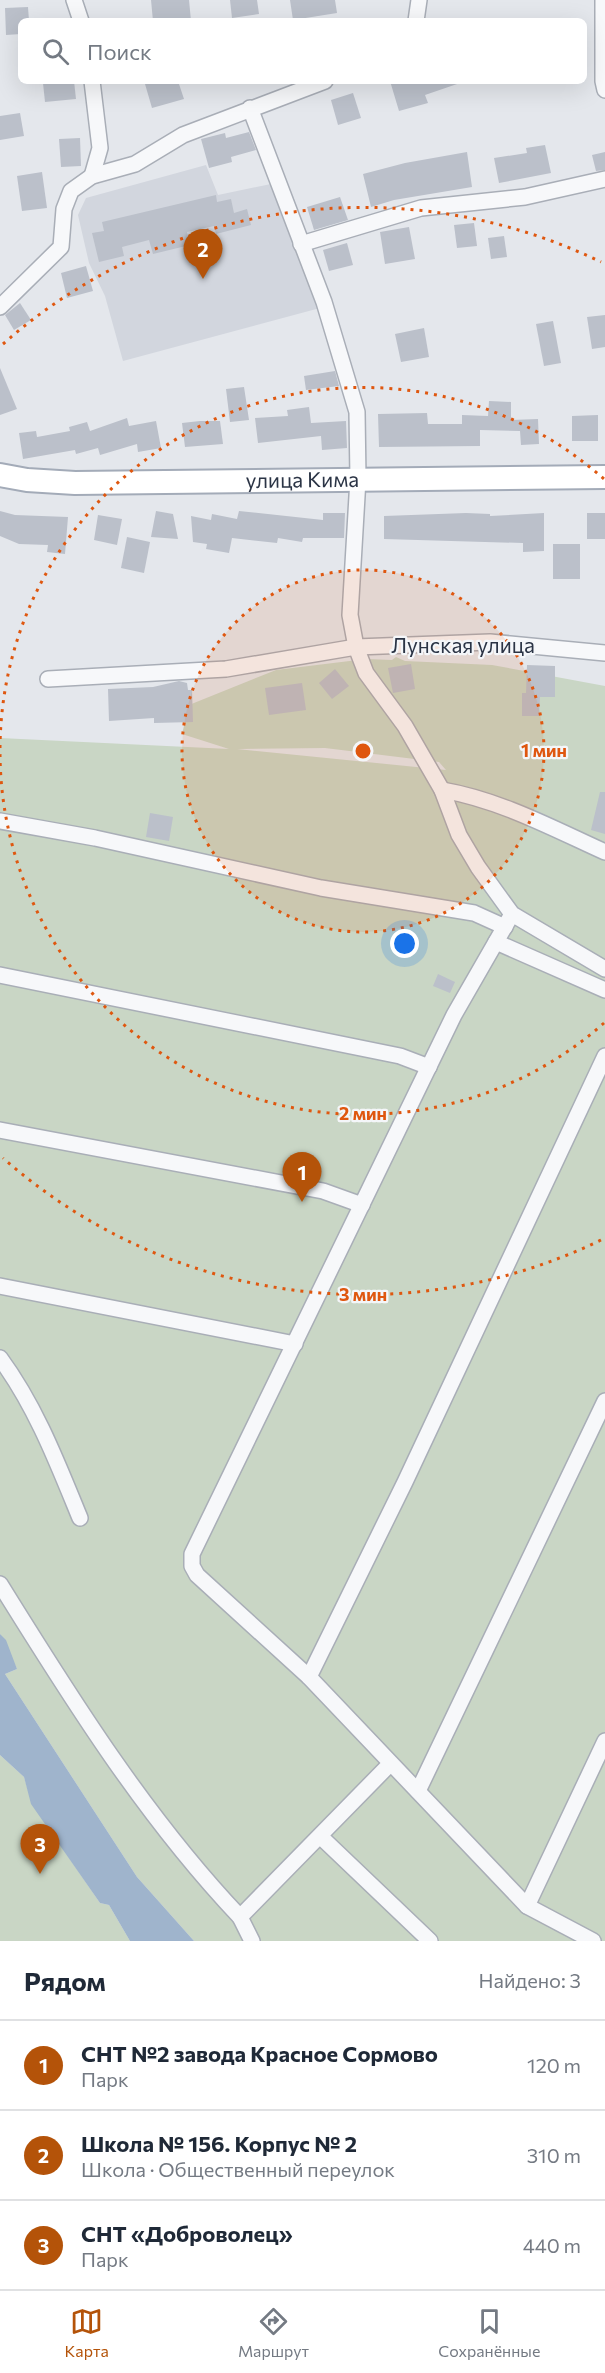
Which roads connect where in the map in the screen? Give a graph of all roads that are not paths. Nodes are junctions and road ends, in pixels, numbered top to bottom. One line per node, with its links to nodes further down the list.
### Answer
1 (74, 0): 4 (street)
2 (419, 0): 5 (street)
3 (603, 2): 8 (street)
4 (80, 18)
5 (416, 18)
6 (92, 84): 10 (street)
7 (317, 84): 9 (street)
8 (605, 90)
9 (250, 108): 10 (street); 12 (street)
10 (92, 176): 13 (street)
11 (605, 179): 12 (street)
12 (302, 244): 16 (street)
13 (0, 307)
14 (0, 475): 16 (main road, улица Кима)
15 (605, 477): 16 (main road, улица Кима)
16 (358, 479): 17 (street)
17 (356, 647): 18 (street, Лунская улица); 19 (street, Лунская улица); 20 (street)
18 (605, 653)
19 (48, 679)
20 (442, 790): 22 (street); 23 (street)
21 (0, 821): 23 (street)
22 (605, 852)
23 (508, 921): 24 (street); 25 (street)
24 (496, 942): 27 (street); 29 (street)
25 (605, 969)
26 (0, 975): 29 (street)
27 (605, 990)
28 (605, 1056): 38 (street)
29 (429, 1067): 31 (street)
30 (0, 1130): 31 (street)
31 (362, 1204): 33 (street)
32 (0, 1286): 33 (street)
33 (295, 1344): 38 (street)
34 (0, 1358): 36 (street)
35 (605, 1401): 41 (street)
36 (80, 1518)
37 (0, 1584): 44 (street)
38 (309, 1677): 40 (street)
39 (605, 1741): 43 (street)
40 (390, 1764): 41 (street); 42 (street)
41 (418, 1791): 43 (street)
42 (321, 1837): 44 (street); 46 (street)
43 (527, 1906): 47 (street)
44 (240, 1917): 45 (street)
45 (252, 1941)
46 (430, 1941)
47 (593, 1941)

